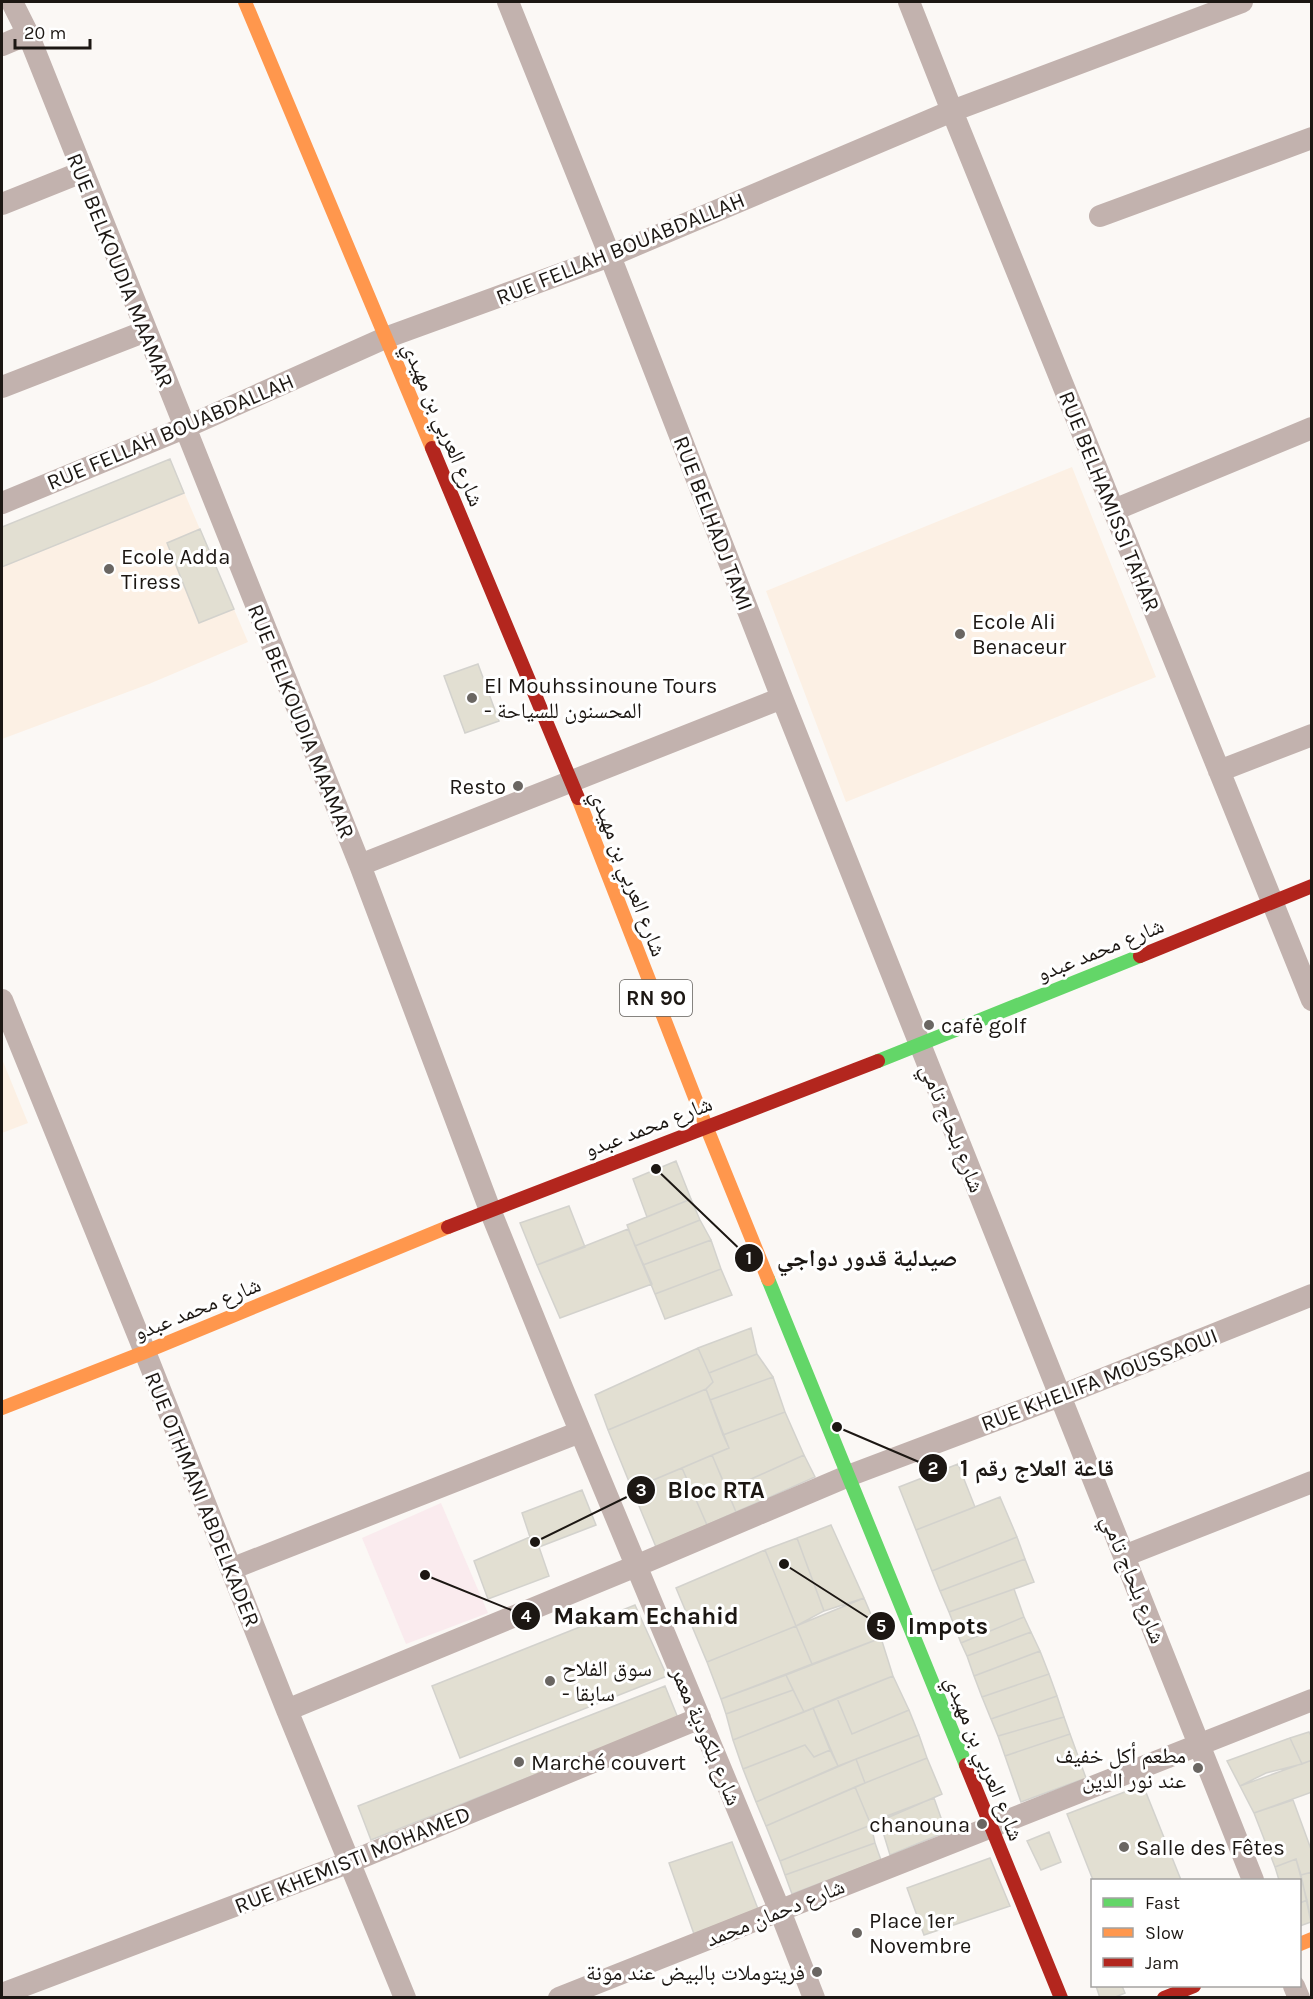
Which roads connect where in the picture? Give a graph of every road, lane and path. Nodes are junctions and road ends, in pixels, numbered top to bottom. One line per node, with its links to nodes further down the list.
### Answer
1 (12, 2): 6 (street, RUE BELKOUDIA MAAMAR)
2 (246, 2): 15 (main road, شارع العربي بن مهيدي / RN 90)
3 (508, 2): 13 (street, RUE BELHADJ TAMI)
4 (909, 2): 8 (street, RUE BELHAMISSI TAHAR)
5 (1242, 2): 8 (street, RUE FELLAH BOUABDALLAH)
6 (28, 34): 7 (street); 10 (street, RUE BELKOUDIA MAAMAR)
7 (2, 45)
8 (952, 111): 13 (street, RUE FELLAH BOUABDALLAH); 20 (street, RUE BELHAMISSI TAHAR)
9 (1311, 138): 12 (street)
10 (82, 172): 11 (street); 14 (street, RUE BELKOUDIA MAAMAR)
11 (2, 204)
12 (1100, 216)
13 (610, 256): 15 (street, RUE FELLAH BOUABDALLAH); 21 (street, RUE BELHADJ TAMI)
14 (146, 331): 16 (street); 17 (street, RUE BELKOUDIA MAAMAR)
15 (385, 338): 17 (street, RUE FELLAH BOUABDALLAH); 24 (main road, شارع العربي بن مهيدي / RN 90)
16 (2, 387)
17 (184, 428): 19 (street, RUE FELLAH BOUABDALLAH); 25 (street, RUE BELKOUDIA MAAMAR)
18 (1311, 428): 20 (street)
19 (2, 503)
20 (1114, 510): 23 (street, RUE BELHAMISSI TAHAR)
21 (782, 698): 24 (street); 30 (street, RUE BELHADJ TAMI)
22 (1311, 735): 23 (street)
23 (1219, 771): 27 (street, RUE BELHAMISSI TAHAR)
24 (571, 781): 25 (street); 31 (main road, شارع العربي بن مهيدي / RN 90)
25 (360, 865): 32 (street, RUE BELKOUDIA MAAMAR)
26 (1311, 886): 27 (main road, شارع محمد عبدو)
27 (1271, 902): 29 (street, RUE BELHAMISSI TAHAR); 30 (main road, شارع محمد عبدو)
28 (2, 1000): 34 (street, RUE OTHMANI ABDELKADER)
29 (1311, 1000)
30 (920, 1045): 31 (main road, شارع محمد عبدو); 35 (street, شارع بلحاج تامي)
31 (706, 1126): 32 (main road, شارع محمد عبدو); 38 (main road, شارع العربي بن مهيدي / RN 90)
32 (490, 1210): 34 (main road, شارع محمد عبدو); 37 (street, شارع بلكودية معمر)
33 (1311, 1294): 35 (street, RUE KHELIFA MOUSSAOUI)
34 (144, 1352): 36 (main road, شارع محمد عبدو); 42 (street, RUE OTHMANI ABDELKADER)
35 (1060, 1396): 38 (street, RUE KHELIFA MOUSSAOUI); 40 (street, شارع بلحاج تامي)
36 (2, 1408)
37 (580, 1432): 41 (street, شارع بلكودية معمر); 42 (street)
38 (848, 1476): 41 (street, RUE KHELIFA MOUSSAOUI); 47 (main road, شارع العربي بن مهيدي / RN 90)
39 (1311, 1482): 40 (street)
40 (1124, 1556): 46 (street, شارع بلحاج تامي)
41 (636, 1566): 44 (street, RUE KHELIFA MOUSSAOUI); 45 (street, شارع بلكودية معمر)
42 (231, 1569): 44 (street, RUE OTHMANI ABDELKADER)
43 (1311, 1700): 46 (street, شارع دحمان محمد)
44 (286, 1710): 48 (street, RUE OTHMANI ABDELKADER)
45 (700, 1718): 48 (street, RUE KHEMISTI MOHAMED); 50 (street, شارع بلكودية معمر)
46 (1200, 1745): 47 (street, شارع دحمان محمد); 49 (street, شارع بلحاج تامي)
47 (990, 1826): 50 (street, شارع دحمان محمد); 56 (main road, شارع العربي بن مهيدي / RN 90)
48 (350, 1862): 52 (street, RUE KHEMISTI MOHAMED); 53 (street, RUE OTHMANI ABDELKADER)
49 (1252, 1879)
50 (780, 1911): 54 (street, شارع دحمان محمد); 55 (street, شارع بلكودية معمر)
51 (1192, 1987): 57 (main road)
52 (2, 1995)
53 (405, 1998)
54 (559, 1998)
55 (813, 1998)
56 (1060, 1998)
57 (1164, 1998)

